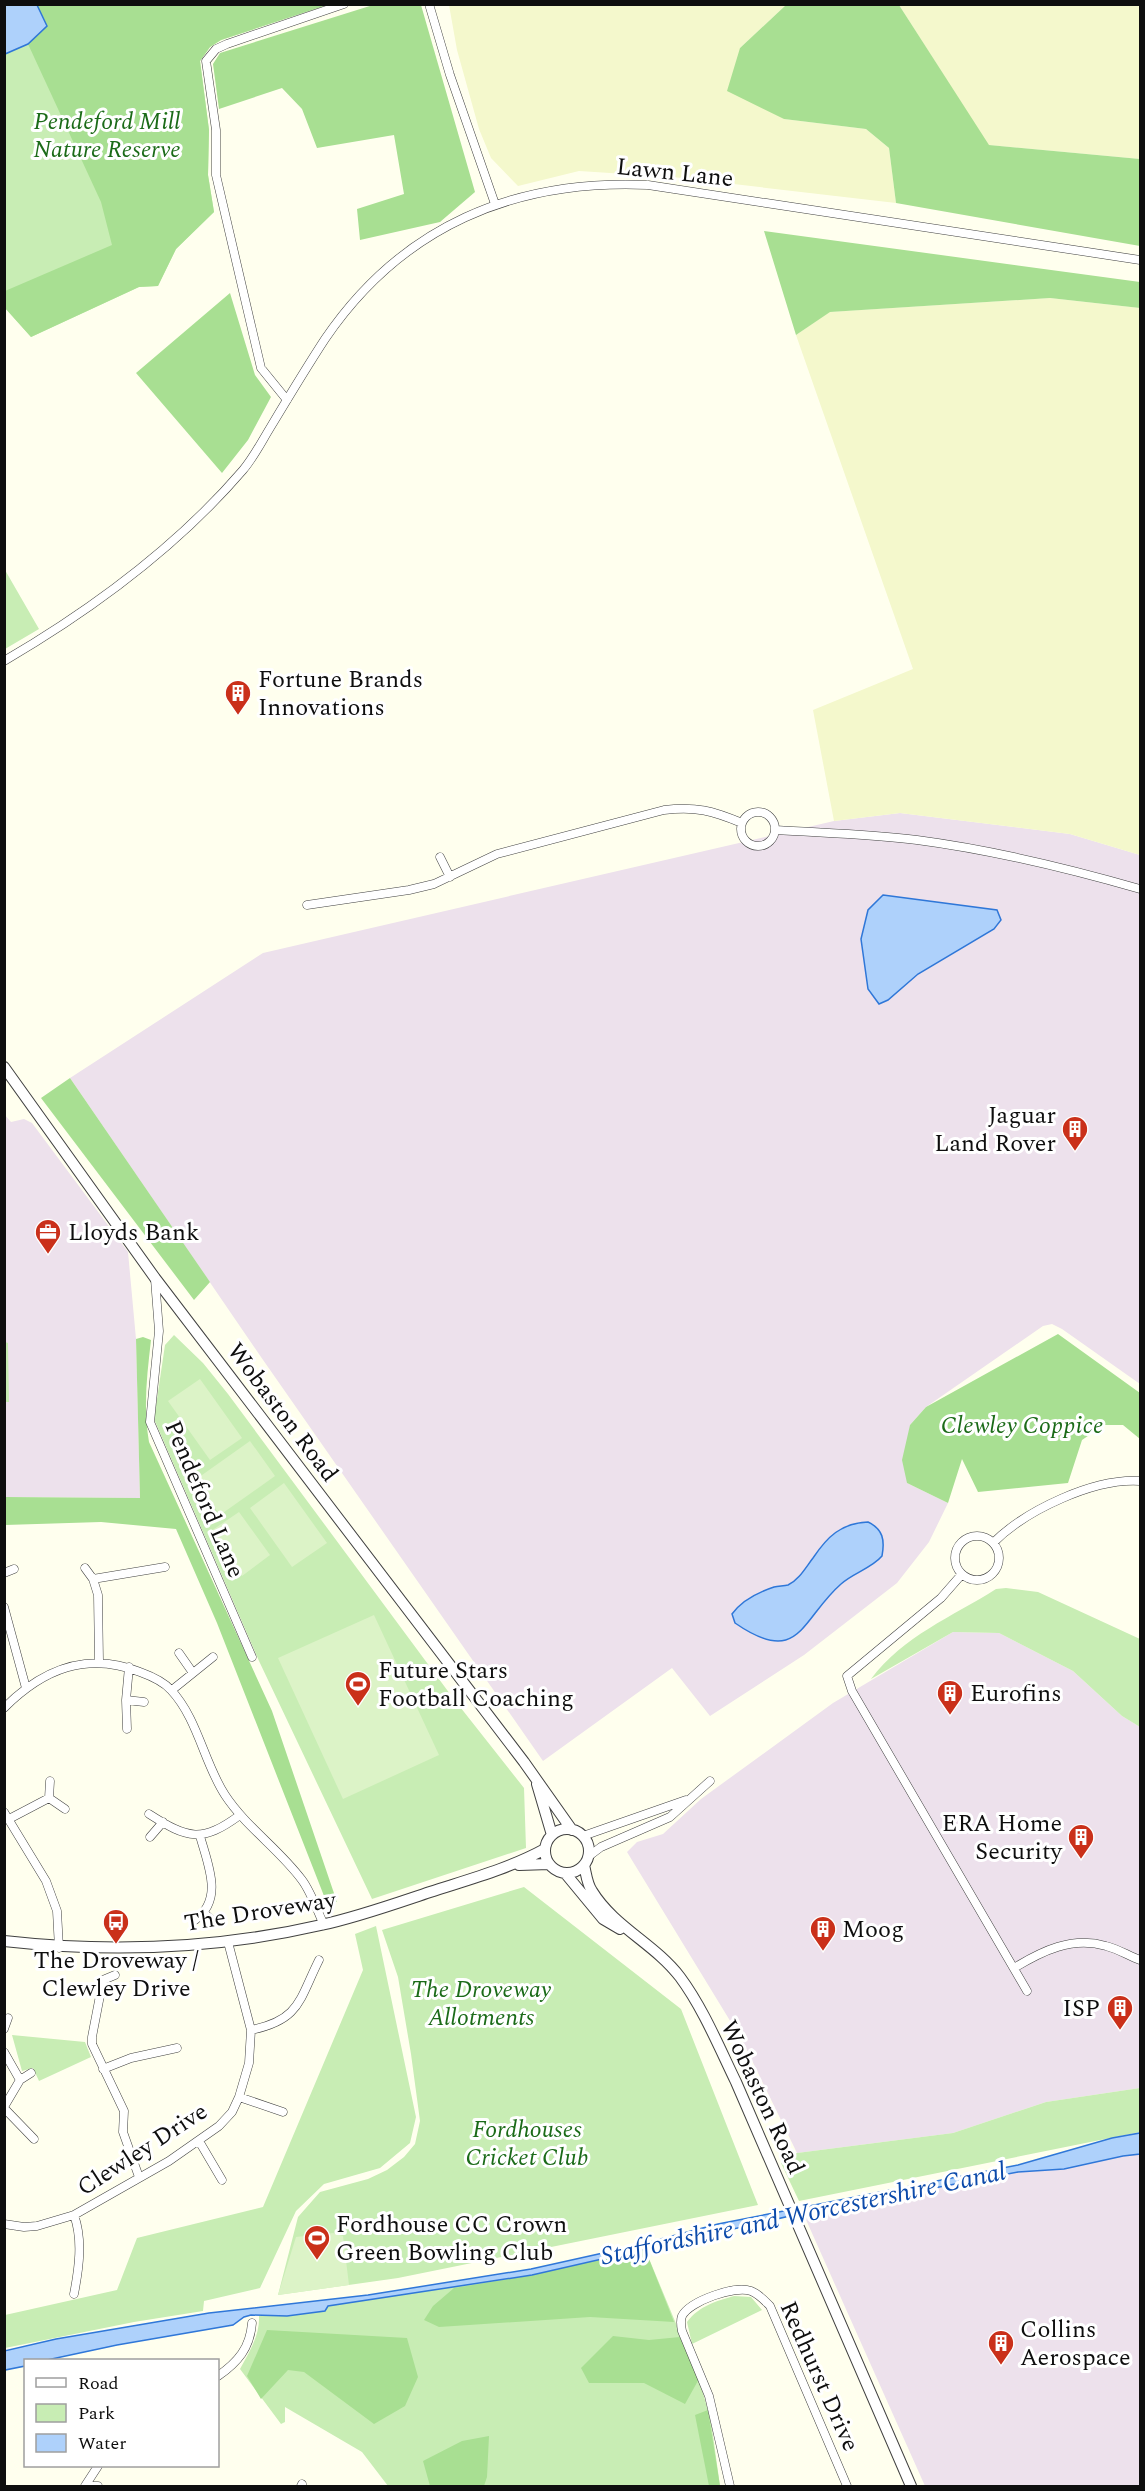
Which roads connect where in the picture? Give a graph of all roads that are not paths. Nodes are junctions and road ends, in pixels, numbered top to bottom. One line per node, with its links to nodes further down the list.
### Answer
1 (344, 4): 5 (street)
2 (429, 4): 3 (street)
3 (495, 204): 4 (street, Lawn Lane); 5 (street, Lawn Lane)
4 (1140, 260)
5 (287, 400): 6 (street, Lawn Lane)
6 (4, 661)
7 (742, 823): 8 (street); 8 (street); 10 (street)
8 (776, 830): 11 (street)
9 (440, 857): 10 (street)
10 (450, 877): 12 (street)
11 (1140, 889)
12 (307, 905)
13 (4, 1067): 14 (street, Wobaston Road)
14 (155, 1278): 26 (street, Pendeford Lane); 36 (street, Wobaston Road)
15 (1140, 1481): 16 (street)
16 (993, 1543): 21 (street); 21 (street)
17 (165, 1567): 22 (street)
18 (85, 1568): 22 (street)
19 (14, 1569): 20 (street)
20 (4, 1573)
21 (963, 1574): 66 (street)
22 (93, 1579): 27 (street)
23 (4, 1607): 30 (street)
24 (179, 1653): 29 (street)
25 (213, 1658): 29 (street)
26 (252, 1658)
27 (99, 1661): 28 (street); 30 (street)
28 (129, 1667): 31 (street); 32 (street)
29 (193, 1673): 31 (street)
30 (26, 1688): 34 (street)
31 (172, 1690): 43 (street)
32 (126, 1700): 33 (street); 35 (street)
33 (144, 1702)
34 (4, 1708)
35 (127, 1729)
36 (535, 1778): 46 (street, Wobaston Road); 47 (street, Wobaston Road)
37 (50, 1781): 39 (street)
38 (710, 1781): 40 (street)
39 (50, 1798): 41 (street); 44 (street)
40 (690, 1799): 49 (street); 52 (street)
41 (65, 1809)
42 (149, 1814): 45 (street)
43 (240, 1815): 48 (street); 59 (street)
44 (7, 1816): 62 (street)
45 (163, 1822): 48 (street); 50 (street)
46 (572, 1830): 47 (street); 49 (street)
47 (552, 1835): 51 (street)
48 (200, 1836): 56 (street)
49 (583, 1836): 52 (street)
50 (150, 1837)
51 (545, 1849): 53 (street); 54 (street, The Droveway)
52 (586, 1861): 55 (street); 63 (street, Wobaston Road)
53 (549, 1864): 54 (street, The Droveway); 55 (street)
54 (515, 1865): 59 (street, The Droveway)
55 (565, 1873): 63 (street, Wobaston Road)
56 (204, 1913): 57 (street); 58 (street)
57 (195, 1920)
58 (214, 1922)
59 (324, 1925): 61 (street, The Droveway)
60 (4, 1941): 62 (street, The Droveway)
61 (228, 1942): 62 (street, The Droveway); 71 (street, Clewley Drive)
62 (59, 1947)
63 (654, 1949): 89 (street, Wobaston Road)
64 (319, 1960): 71 (street)
65 (1140, 1960): 66 (street)
66 (1014, 1968): 68 (street)
67 (115, 1975): 74 (street)
68 (1027, 1990)
69 (8, 2018): 70 (street)
70 (4, 2029)
71 (251, 2030): 77 (street, Clewley Drive)
72 (177, 2048): 74 (street)
73 (4, 2052): 76 (street)
74 (103, 2069): 82 (street)
75 (32, 2073): 76 (street)
76 (20, 2080): 78 (street)
77 (239, 2097): 79 (street); 81 (street, Clewley Drive)
78 (4, 2108): 80 (street)
79 (283, 2112)
80 (34, 2139)
81 (199, 2141): 82 (street, Clewley Drive); 83 (street)
82 (140, 2177): 84 (street, Clewley Drive)
83 (222, 2180)
84 (74, 2215): 85 (street, Clewley Drive); 86 (street)
85 (4, 2224)
86 (74, 2294)
87 (252, 2323): 88 (street)
88 (219, 2375)
89 (889, 2439): 95 (street, Wobaston Road); 96 (street, Wobaston Road)
90 (97, 2467): 91 (street)
91 (85, 2486): 92 (street)
92 (98, 2487)
93 (730, 2487): 94 (street, Redhurst Drive)
94 (847, 2487)
95 (903, 2487)
96 (911, 2487)

